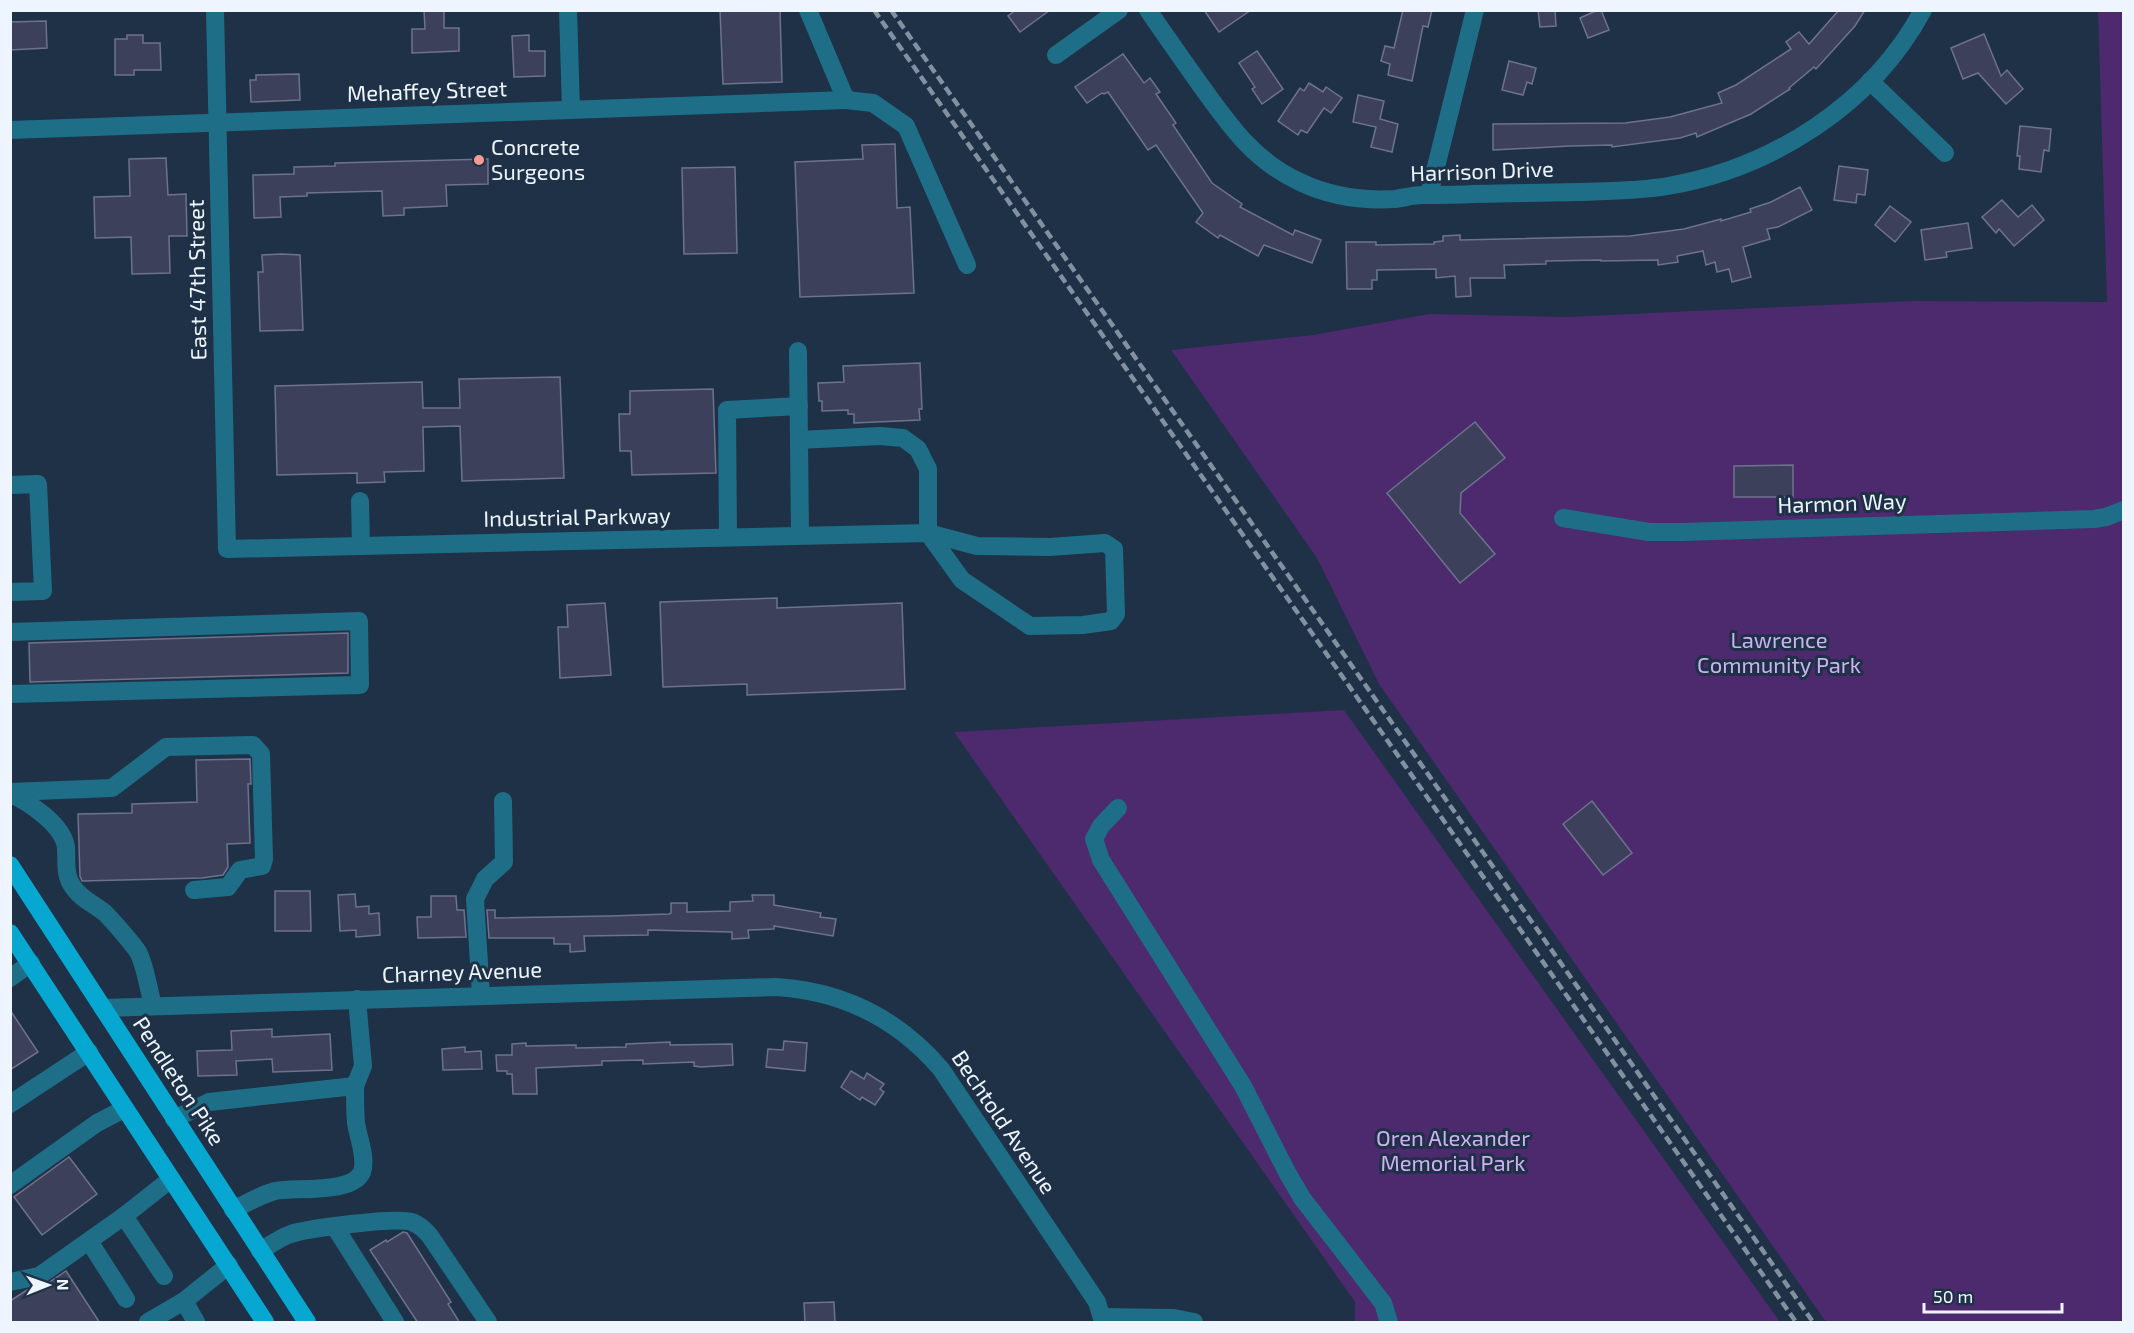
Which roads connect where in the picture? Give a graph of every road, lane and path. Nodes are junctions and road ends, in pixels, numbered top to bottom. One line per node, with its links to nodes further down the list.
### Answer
1 (215, 10): 12 (street, East 47th Street)
2 (568, 10): 11 (street)
3 (808, 10): 10 (street)
4 (1119, 10): 8 (street)
5 (1148, 10): 15 (street, Harrison Drive)
6 (1475, 10): 15 (street)
7 (1923, 10): 9 (street, Harrison Drive)
8 (1056, 56)
9 (1870, 81): 14 (street); 15 (street, Harrison Drive)
10 (846, 100): 11 (street, Mehaffey Street); 16 (street, Mehaffey Street)
11 (571, 110): 12 (street, Mehaffey Street)
12 (217, 123): 13 (street, Mehaffey Street); 28 (street, East 47th Street)
13 (10, 130)
14 (1945, 153)
15 (1429, 195)
16 (968, 265)
17 (798, 351): 18 (street)
18 (799, 406): 19 (street); 26 (street)
19 (799, 440): 24 (street); 25 (street)
20 (10, 485): 29 (street)
21 (360, 501): 27 (street)
22 (2124, 510): 23 (street, Harmon Way)
23 (1563, 518)
24 (928, 533): 24 (street, Industrial Parkway); 25 (street, Industrial Parkway)
25 (800, 536): 26 (street, Industrial Parkway)
26 (728, 537): 27 (street, Industrial Parkway)
27 (361, 546): 28 (street, Industrial Parkway)
28 (227, 549)
29 (10, 592)
30 (10, 632): 31 (street)
31 (10, 694)
32 (10, 793): 36 (street); 43 (street)
33 (503, 801): 41 (street)
34 (1118, 808): 70 (street)
35 (10, 866): 44 (main road, Pendleton Pike)
36 (194, 890)
37 (10, 933): 38 (main road)
38 (31, 963): 39 (street); 45 (main road)
39 (10, 978)
40 (822, 993): 41 (street, Charney Avenue); 62 (street, Bechtold Avenue)
41 (481, 996): 42 (street, Charney Avenue)
42 (357, 999): 43 (street, Charney Avenue); 46 (street)
43 (153, 1006): 44 (street, Charney Avenue)
44 (103, 1008): 49 (main road, Pendleton Pike)
45 (89, 1052): 47 (street); 48 (main road)
46 (355, 1086): 49 (street); 52 (street)
47 (10, 1104)
48 (124, 1108): 50 (main road); 51 (street)
49 (174, 1119): 52 (main road, Pendleton Pike)
50 (171, 1179): 53 (street); 57 (main road)
51 (10, 1185)
52 (233, 1210): 56 (main road, Pendleton Pike)
53 (124, 1216): 55 (street); 58 (street)
54 (335, 1227): 56 (street); 67 (street); 68 (street)
55 (89, 1241): 59 (street); 60 (street)
56 (260, 1251): 66 (main road, Pendleton Pike)
57 (229, 1265): 61 (street); 65 (main road)
58 (164, 1276)
59 (10, 1282)
60 (126, 1299)
61 (184, 1301): 63 (street); 64 (street)
62 (1102, 1320): 69 (street)
63 (148, 1323)
64 (196, 1323)
65 (265, 1323)
66 (307, 1323)
67 (395, 1323)
68 (488, 1323)
69 (1194, 1323)
70 (1389, 1323)

